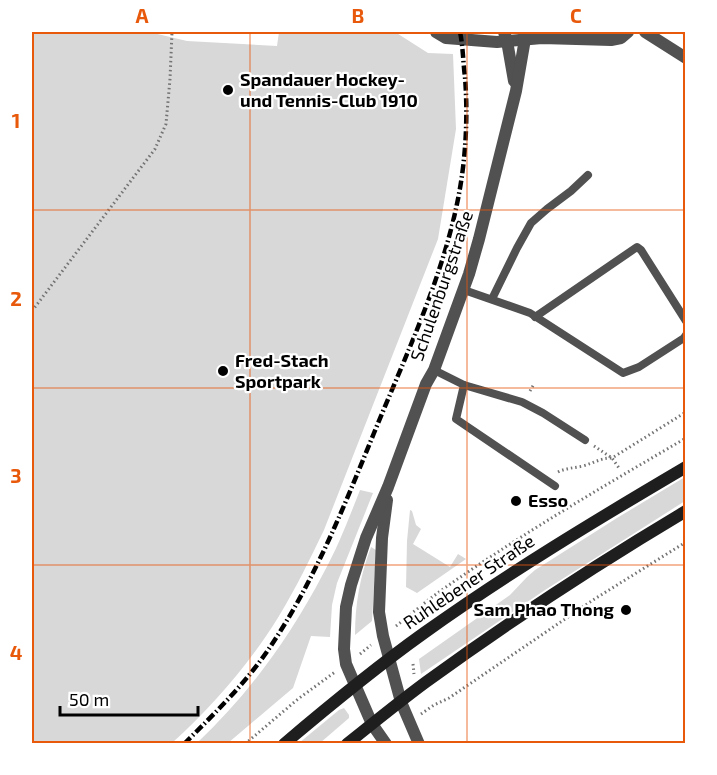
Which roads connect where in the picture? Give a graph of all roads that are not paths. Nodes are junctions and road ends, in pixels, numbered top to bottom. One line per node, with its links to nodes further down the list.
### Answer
1 (436, 32): 5 (street)
2 (628, 32): 4 (street)
3 (645, 32): 6 (street)
4 (526, 34): 5 (street); 7 (street, Schulenburgstraße)
5 (506, 36): 7 (street, Schulenburgstraße)
6 (686, 58)
7 (516, 91): 9 (street, Schulenburgstraße)
8 (588, 176): 10 (lane)
9 (464, 290): 10 (lane); 14 (street, Schulenburgstraße)
10 (492, 299): 11 (lane)
11 (536, 317): 12 (lane); 13 (lane)
12 (686, 321)
13 (686, 334)
14 (434, 370): 15 (lane); 19 (street, Schulenburgstraße)
15 (464, 385): 16 (lane); 18 (lane)
16 (585, 440)
17 (686, 467): 21 (main road, Ruhlebener Straße)
18 (551, 483)
19 (388, 487): 21 (street, Schulenburgstraße); 22 (street, Schulenburgstraße)
20 (686, 511): 23 (main road)
21 (388, 659): 22 (main road, Ruhlebener Straße); 23 (street, Schulenburgstraße)
22 (355, 685): 24 (street, Schulenburgstraße); 25 (main road, Ruhlebener Straße)
23 (401, 702): 24 (main road); 28 (street, Schulenburgstraße)
24 (372, 724): 26 (main road); 27 (street, Schulenburgstraße)
25 (284, 744)
26 (347, 744)
27 (387, 744)
28 (419, 744)

